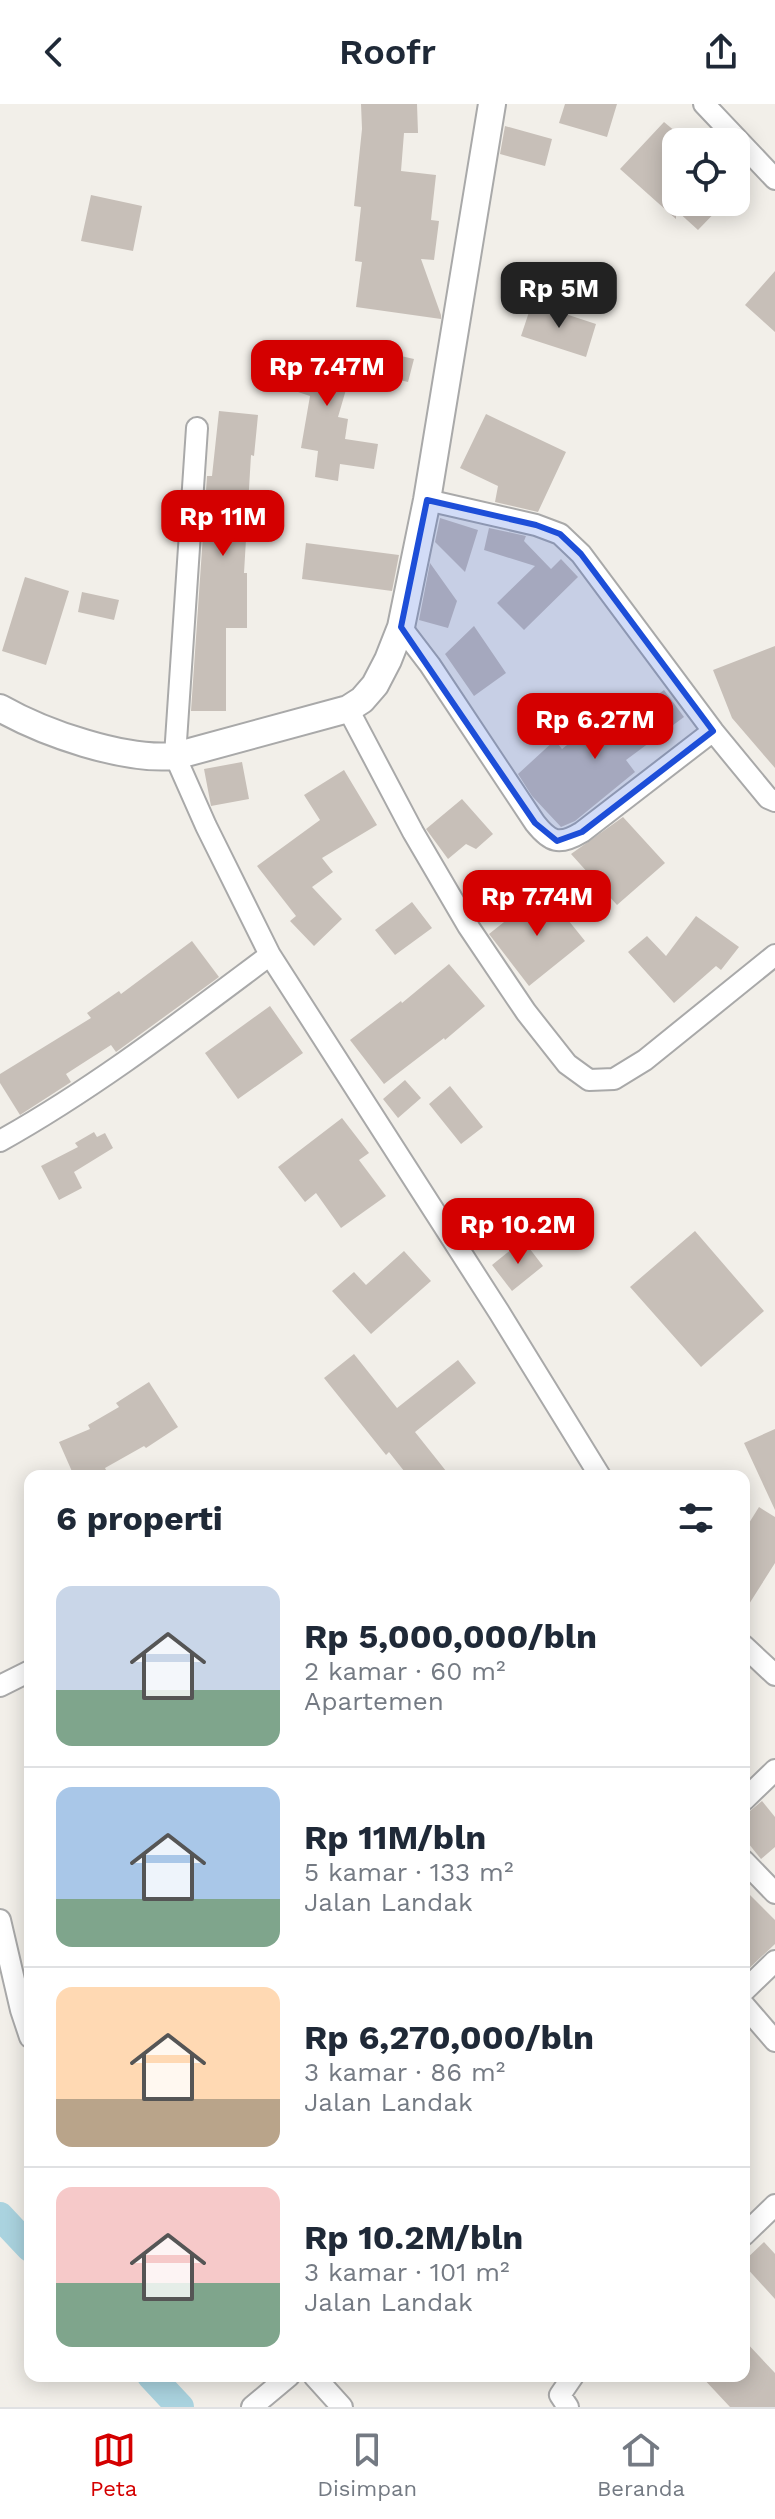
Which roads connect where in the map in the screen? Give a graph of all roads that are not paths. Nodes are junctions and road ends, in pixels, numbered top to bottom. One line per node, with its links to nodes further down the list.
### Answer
1 (492, 104): 5 (street)
2 (704, 104): 3 (street)
3 (775, 179)
4 (197, 428): 10 (street)
5 (427, 500): 6 (street); 9 (street)
6 (401, 627): 8 (street); 9 (street)
7 (0, 708): 10 (street)
8 (348, 709): 10 (street); 13 (street)
9 (713, 731): 11 (street)
10 (175, 756): 12 (street)
11 (775, 801)
12 (270, 955): 14 (street); 15 (street)
13 (775, 955)
14 (0, 1141)
15 (596, 1470)
16 (750, 1652): 18 (street)
17 (24, 1674): 19 (street)
18 (775, 1675)
19 (0, 1686)
20 (775, 1770): 21 (street)
21 (750, 1794)
22 (750, 1867): 23 (street)
23 (775, 1893)
24 (0, 1920): 28 (street)
25 (775, 1961): 26 (street)
26 (750, 1985)
27 (750, 2012): 29 (street)
28 (24, 2019)
29 (775, 2041)
30 (775, 2205): 31 (street)
31 (750, 2229)
32 (282, 2382): 36 (street)
33 (319, 2382): 37 (street)
34 (570, 2382): 35 (street)
35 (558, 2403)
36 (252, 2407)
37 (342, 2407)

